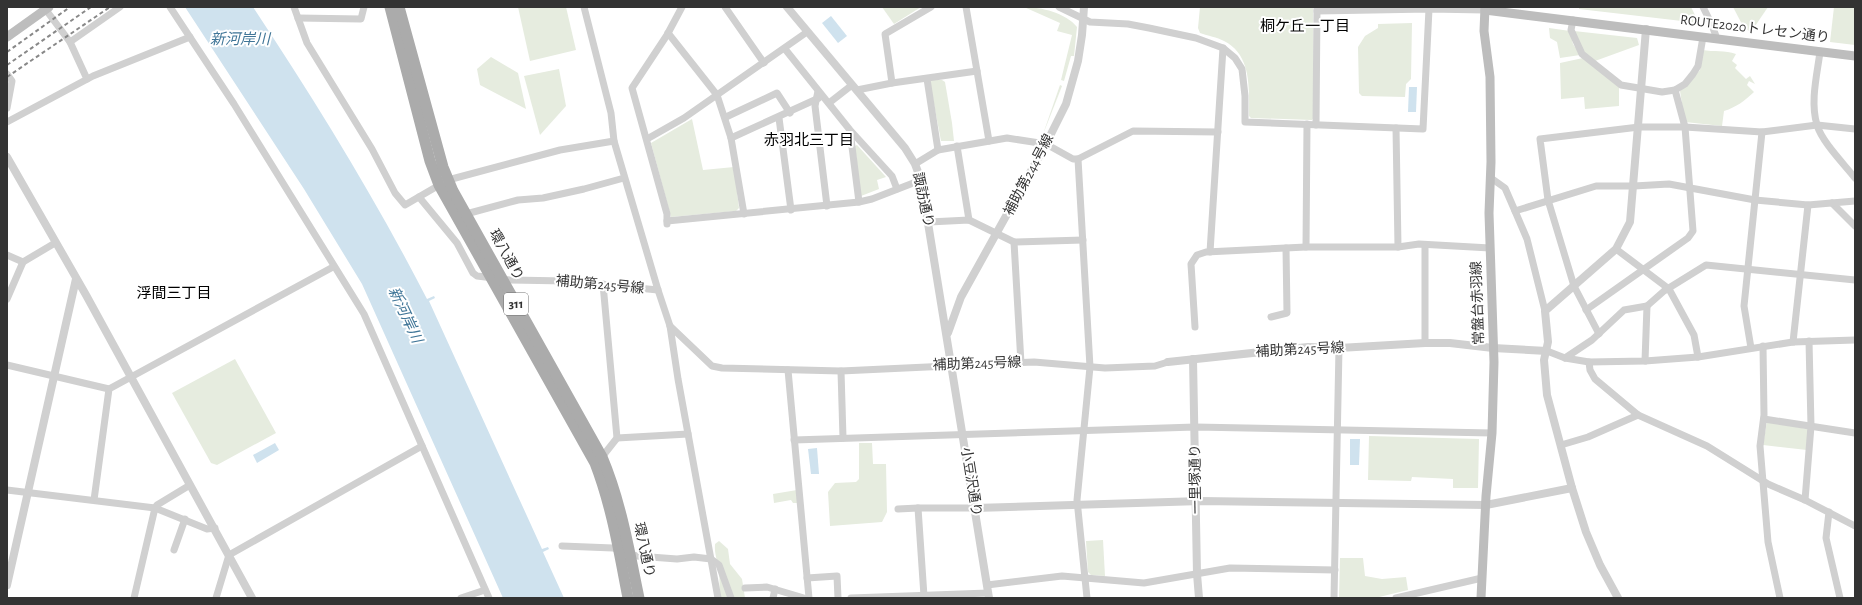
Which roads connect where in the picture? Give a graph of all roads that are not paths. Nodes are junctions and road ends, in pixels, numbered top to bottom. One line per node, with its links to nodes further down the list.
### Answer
1 (120, 7): 31 (street)
2 (170, 7): 28 (street)
3 (294, 7): 21 (street)
4 (364, 7): 21 (street)
5 (390, 7): 77 (main road, 環八通り / 311)
6 (399, 7): 77 (main road, 環八通り / 311)
7 (584, 7): 65 (street)
8 (682, 7): 26 (street)
9 (725, 7): 36 (street)
10 (787, 7): 25 (street, 諏訪通り)
11 (931, 7): 41 (street)
12 (966, 7): 37 (street)
13 (1059, 7): 22 (street)
14 (1084, 7): 22 (street, 補助第244号線)
15 (1703, 7): 30 (street)
16 (48, 8): 27 (main road); 31 (street)
17 (1358, 8): 19 (street); 20 (street)
18 (1485, 8): 20 (street); 23 (main road, ROUTE2020トレセン通り); 74 (main road, 常盤台赤羽線)
19 (1316, 9): 54 (street)
20 (1429, 9): 58 (street)
21 (298, 18): 81 (street)
22 (1083, 18): 32 (street); 67 (street, 補助第244号線)
23 (1573, 20): 24 (main road, ROUTE2020トレセン通り); 43 (street)
24 (1646, 29): 29 (main road, ROUTE2020トレセン通り); 43 (street)
25 (808, 32): 33 (street); 42 (street, 諏訪通り)
26 (668, 33): 45 (street); 64 (street)
27 (7, 37)
28 (190, 37): 39 (street); 109 (street)
29 (1702, 37): 30 (main road, ROUTE2020トレセン通り); 44 (street)
30 (1716, 39): 34 (main road, ROUTE2020トレセン通り)
31 (70, 42): 39 (street)
32 (1222, 48): 53 (street); 61 (street)
33 (785, 49): 36 (street); 46 (street)
34 (1820, 52): 35 (main road, ROUTE2020トレセン通り); 55 (street)
35 (1855, 56)
36 (764, 63): 45 (street)
37 (977, 72): 40 (street); 66 (street)
38 (7, 74): 48 (street)
39 (87, 79): 52 (street)
40 (927, 79): 41 (street); 69 (street)
41 (892, 83): 42 (street)
42 (854, 88): 47 (street); 72 (street, 諏訪通り)
43 (1642, 89): 44 (street); 56 (street)
44 (1675, 90): 57 (street)
45 (717, 95): 50 (street); 64 (street)
46 (819, 95): 47 (street); 49 (street); 88 (street)
47 (828, 103): 60 (street)
48 (7, 108)
49 (790, 113): 50 (street); 51 (street)
50 (726, 117): 63 (street)
51 (779, 118): 63 (street); 89 (street)
52 (7, 122)
53 (1307, 124): 54 (street); 101 (street)
54 (1316, 125): 58 (street)
55 (1817, 125): 59 (street); 62 (street); 75 (street)
56 (1639, 127): 57 (street); 78 (street); 82 (street)
57 (1685, 127): 62 (street); 79 (street)
58 (1396, 128): 102 (street)
59 (1855, 129)
60 (850, 130): 80 (street); 85 (street)
61 (1218, 132): 71 (street); 106 (street)
62 (1762, 132): 83 (street)
63 (732, 138): 92 (street)
64 (646, 139): 92 (street)
65 (614, 141): 73 (street); 77 (street)
66 (989, 141): 67 (street); 68 (street)
67 (1046, 144): 71 (street); 96 (street, 補助第244号線)
68 (957, 146): 69 (street); 93 (street)
69 (938, 150): 72 (street)
70 (7, 157): 99 (street)
71 (1078, 159): 97 (street)
72 (915, 164): 76 (street, 諏訪通り)
73 (624, 178): 91 (street); 119 (street)
74 (1491, 178): 90 (street); 104 (main road, 常盤台赤羽線)
75 (1855, 178)
76 (921, 180): 80 (street); 94 (street, 諏訪通り)
77 (444, 183): 81 (street); 91 (main road, 環八通り / 311); 113 (main road, 環八通り / 311)
78 (1634, 186): 79 (street); 82 (street); 105 (street)
79 (1690, 188): 83 (street); 110 (street)
80 (897, 189): 85 (street)
81 (419, 198): 113 (street, 補助第245号線)
82 (1548, 200): 90 (street); 118 (street)
83 (1755, 200): 87 (street); 111 (street)
84 (1855, 201): 86 (street)
85 (859, 202): 88 (street)
86 (1832, 204): 87 (street); 95 (street)
87 (1808, 205): 112 (street)
88 (827, 206): 89 (street)
89 (791, 210): 92 (street)
90 (1515, 211): 124 (street)
91 (466, 214): 115 (main road, 環八通り / 311)
92 (744, 214)
93 (969, 220): 94 (street); 96 (street)
94 (929, 222): 128 (street, 諏訪通り)
95 (1855, 226)
96 (997, 235): 98 (street); 128 (street, 補助第244号線)
97 (1083, 240): 98 (street); 148 (street)
98 (1014, 242): 145 (street)
99 (55, 243): 108 (street); 114 (street)
100 (1425, 245): 102 (street); 104 (street); 133 (street)
101 (1306, 247): 102 (street); 103 (street)
102 (1398, 247)
103 (1286, 248): 106 (street); 125 (street)
104 (1490, 248): 136 (main road, 常盤台赤羽線)
105 (1616, 249): 110 (street); 118 (street)
106 (1210, 252): 127 (street)
107 (7, 255): 108 (street)
108 (22, 262): 121 (street)
109 (333, 267): 152 (street); 168 (street)
110 (1643, 270): 120 (street); 123 (street)
111 (1748, 270): 112 (street); 120 (street); 137 (street)
112 (1800, 275): 116 (street); 132 (street)
113 (490, 278): 115 (street, 補助第245号線); 190 (main road, 環八通り / 311)
114 (76, 279): 151 (street); 152 (street)
115 (503, 279): 117 (street, 補助第245号線); 169 (main road, 環八通り / 311)
116 (1855, 280)
117 (603, 284): 119 (street, 補助第245号線); 164 (street)
118 (1574, 286): 123 (street); 124 (street)
119 (658, 288): 126 (street, 補助第245号線)
120 (1669, 289): 122 (street); 139 (street)
121 (7, 299)
122 (1647, 306): 129 (street); 142 (street)
123 (1586, 310): 129 (street)
124 (1545, 311): 138 (street)
125 (1271, 318)
126 (670, 326): 149 (street, 補助第245号線); 161 (street)
127 (1195, 327)
128 (947, 334): 147 (street, 諏訪通り)
129 (1599, 334): 140 (street)
130 (1855, 340): 131 (street)
131 (1809, 341): 132 (street); 156 (street)
132 (1793, 342): 134 (street)
133 (1425, 344): 135 (street, 補助第245号線); 136 (street, 補助第245号線)
134 (1763, 346): 137 (street); 155 (street)
135 (1339, 348): 141 (street, 補助第245号線); 158 (street)
136 (1493, 348): 138 (street, 補助第245号線); 160 (main road, 常盤台赤羽線)
137 (1751, 348): 139 (street)
138 (1547, 351): 140 (street); 167 (street)
139 (1698, 356): 142 (street)
140 (1565, 358): 144 (street)
141 (1193, 359): 143 (street, 補助第245号線); 157 (street, 一里塚通り)
142 (1644, 361): 144 (street)
143 (1168, 362): 148 (street, 補助第245号線)
144 (1589, 362): 154 (street)
145 (1021, 363): 147 (street, 補助第245号線); 148 (street, 補助第245号線)
146 (7, 365): 151 (street)
147 (952, 366): 150 (street, 補助第245号線); 162 (street, 小豆沢通り)
148 (1090, 367): 159 (street)
149 (788, 370): 150 (street, 補助第245号線); 166 (street)
150 (841, 371): 165 (street)
151 (53, 376): 153 (street); 174 (street)
152 (131, 377): 153 (street); 171 (street)
153 (109, 388): 175 (street)
154 (1638, 415): 167 (street); 170 (street)
155 (1764, 418): 156 (street); 170 (street)
156 (1811, 426): 163 (street); 176 (street)
157 (1195, 427): 158 (street); 159 (street); 177 (street, 一里塚通り)
158 (1338, 429): 160 (street); 178 (street)
159 (1083, 431): 162 (street); 179 (street)
160 (1492, 433): 180 (main road, 常盤台赤羽線)
161 (688, 434): 164 (street); 194 (street)
162 (963, 434): 165 (street); 183 (street, 小豆沢通り)
163 (1855, 434)
164 (617, 438): 169 (street)
165 (843, 438): 166 (street)
166 (794, 440): 197 (street)
167 (1561, 445): 172 (street)
168 (422, 446): 193 (street); 203 (street)
169 (602, 457): 192 (main road, 環八通り / 311)
170 (1764, 481): 176 (street); 227 (street)
171 (190, 484): 181 (street); 188 (street)
172 (1572, 488): 180 (street); 226 (street)
173 (7, 490): 174 (street)
174 (28, 493): 175 (street); 200 (street)
175 (94, 500): 181 (street)
176 (1805, 500): 185 (street)
177 (1196, 501): 178 (street); 179 (street); 196 (street, 一里塚通り)
178 (1336, 503): 180 (street); 195 (street)
179 (1077, 505): 183 (street); 198 (street)
180 (1486, 505): 199 (main road, 常盤台赤羽線)
181 (155, 508): 186 (street); 207 (street)
182 (918, 508): 183 (street); 184 (street); 205 (street)
183 (975, 508): 204 (street, 小豆沢通り)
184 (898, 509)
185 (1829, 512): 187 (street); 228 (street)
186 (185, 519): 188 (street); 191 (street)
187 (1855, 526)
188 (215, 528): 193 (street)
189 (562, 546): 190 (street)
190 (619, 549): 192 (street); 212 (main road, 環八通り / 311)
191 (174, 550)
192 (630, 554): 194 (street); 213 (main road, 環八通り / 311)
193 (229, 555): 208 (street); 209 (street)
194 (711, 559): 214 (street); 215 (street)
195 (1335, 570): 196 (street); 223 (street)
196 (1197, 574): 198 (street); 222 (street, 一里塚通り)
197 (807, 578): 218 (street); 219 (street)
198 (1085, 578): 204 (street); 221 (street)
199 (1482, 578): 224 (street); 225 (main road, 常盤台赤羽線)
200 (7, 585)
201 (745, 588): 202 (street)
202 (774, 589): 216 (street); 217 (street)
203 (486, 590): 210 (street); 211 (street)
204 (988, 592): 206 (street)
205 (924, 596): 206 (street); 220 (street)
206 (953, 596)
207 (134, 598)
208 (216, 598)
209 (252, 598)
210 (461, 598)
211 (489, 598)
212 (628, 598)
213 (639, 598)
214 (718, 598)
215 (731, 598)
216 (773, 598)
217 (804, 598)
218 (809, 598)
219 (838, 598)
220 (851, 598)
221 (1087, 598)
222 (1199, 598)
223 (1334, 598)
224 (1396, 598)
225 (1482, 598)
226 (1618, 598)
227 (1780, 598)
228 (1840, 598)

